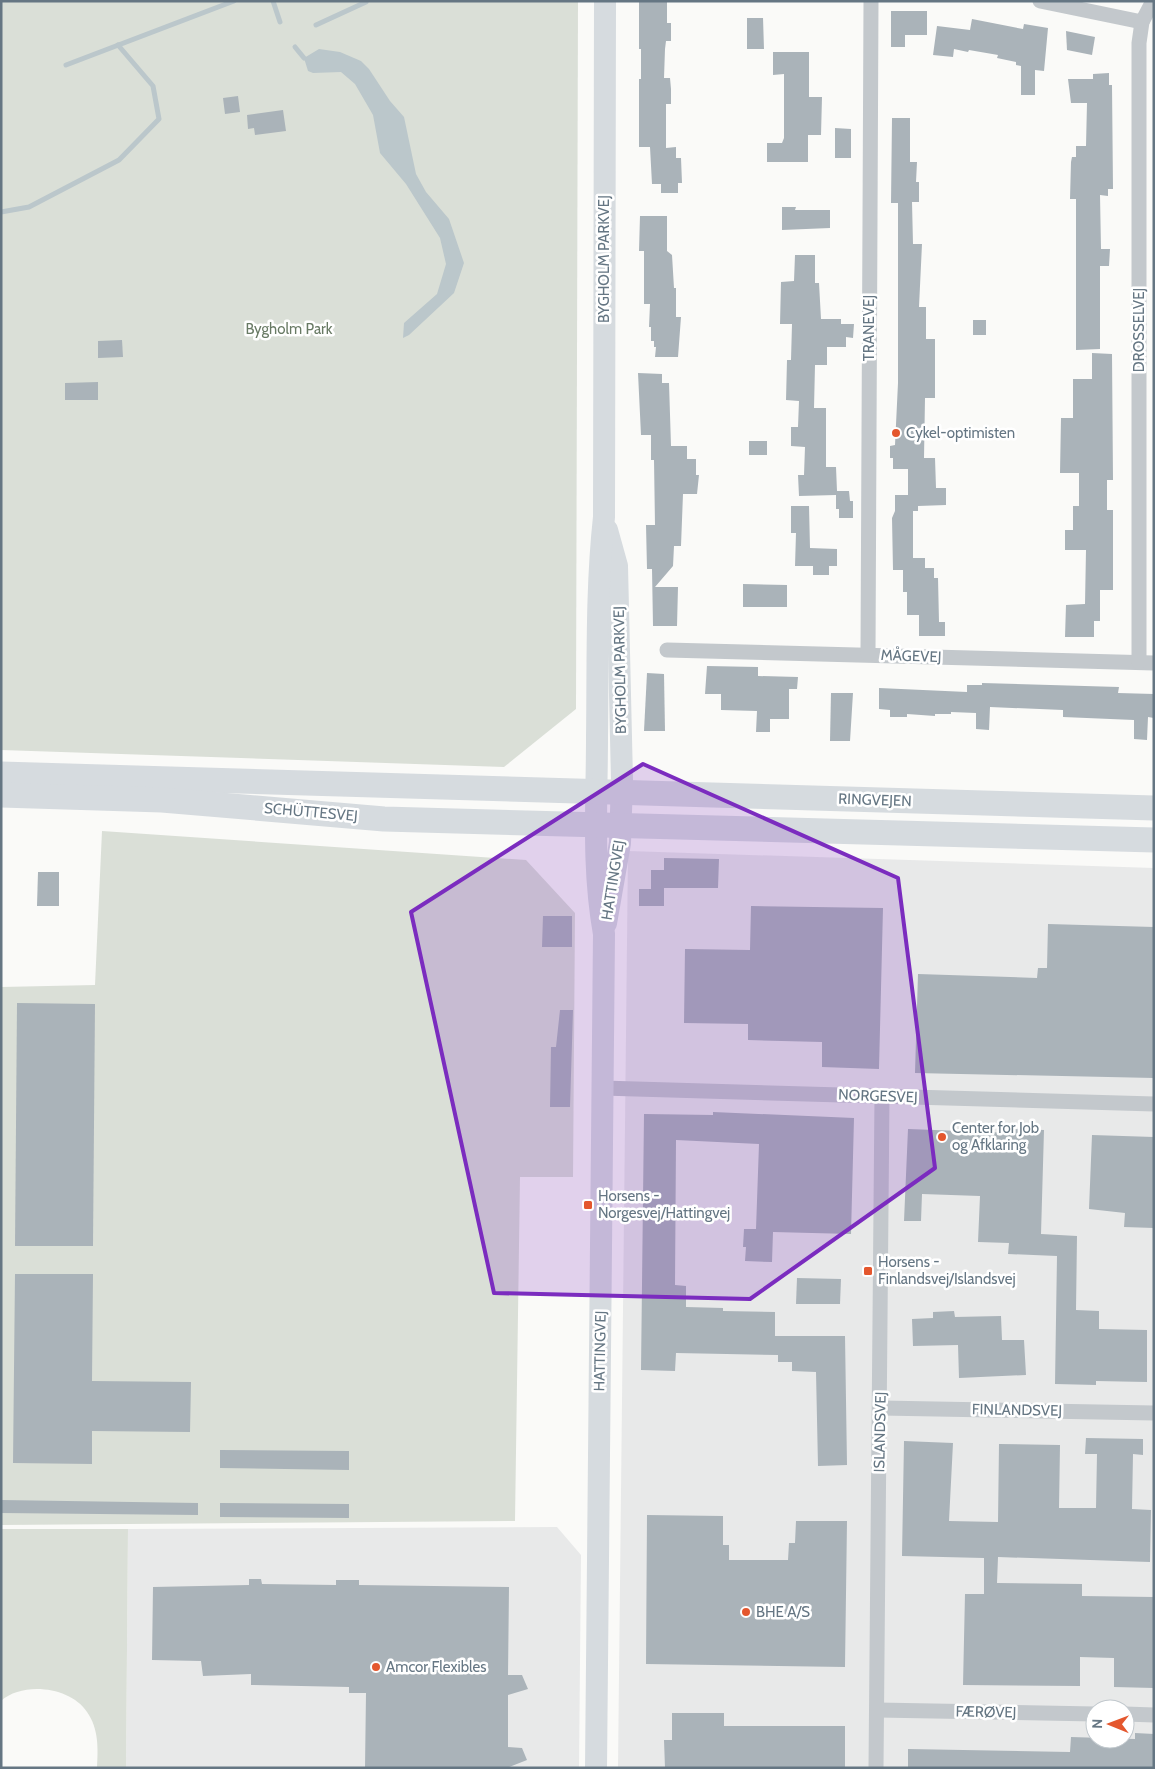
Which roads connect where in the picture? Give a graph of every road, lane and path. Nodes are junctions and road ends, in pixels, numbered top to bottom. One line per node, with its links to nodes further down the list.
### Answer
1 (605, 1): 6 (street, BYGHOLM PARKVEJ)
2 (871, 1): 8 (street, TRANEVEJ)
3 (1040, 1): 5 (street)
4 (1153, 1): 5 (street, DROSSELVEJ)
5 (1142, 22): 9 (street, DROSSELVEJ)
6 (604, 517): 11 (street, BYGHOLM PARKVEJ); 12 (street, BYGHOLM PARKVEJ)
7 (667, 650): 8 (street, MÅGEVEJ)
8 (868, 654): 9 (street, MÅGEVEJ)
9 (1146, 663)
10 (1, 774): 11 (main road, SCHÜTTESVEJ)
11 (595, 791): 12 (main road, RINGVEJEN); 15 (street, BYGHOLM PARKVEJ)
12 (622, 792): 14 (main road, RINGVEJEN); 16 (street, BYGHOLM PARKVEJ)
13 (1, 795): 15 (main road, SCHÜTTESVEJ)
14 (1154, 808)
15 (595, 825): 16 (main road, SCHÜTTESVEJ); 18 (street, HATTINGVEJ)
16 (620, 825): 17 (main road, RINGVEJEN); 18 (street, HATTINGVEJ)
17 (1154, 840)
18 (604, 934): 19 (street, HATTINGVEJ)
19 (602, 1088): 20 (street, NORGESVEJ); 28 (street, HATTINGVEJ)
20 (882, 1096): 21 (street, NORGESVEJ); 22 (street, ISLANDSVEJ)
21 (1154, 1104)
22 (881, 1408): 23 (street, FINLANDSVEJ); 24 (street, ISLANDSVEJ)
23 (1154, 1413)
24 (876, 1710): 25 (street, FÆRØVEJ); 29 (street, ISLANDSVEJ)
25 (1085, 1714)
26 (1135, 1714): 27 (street)
27 (1154, 1715)
28 (596, 1768)
29 (876, 1768)

